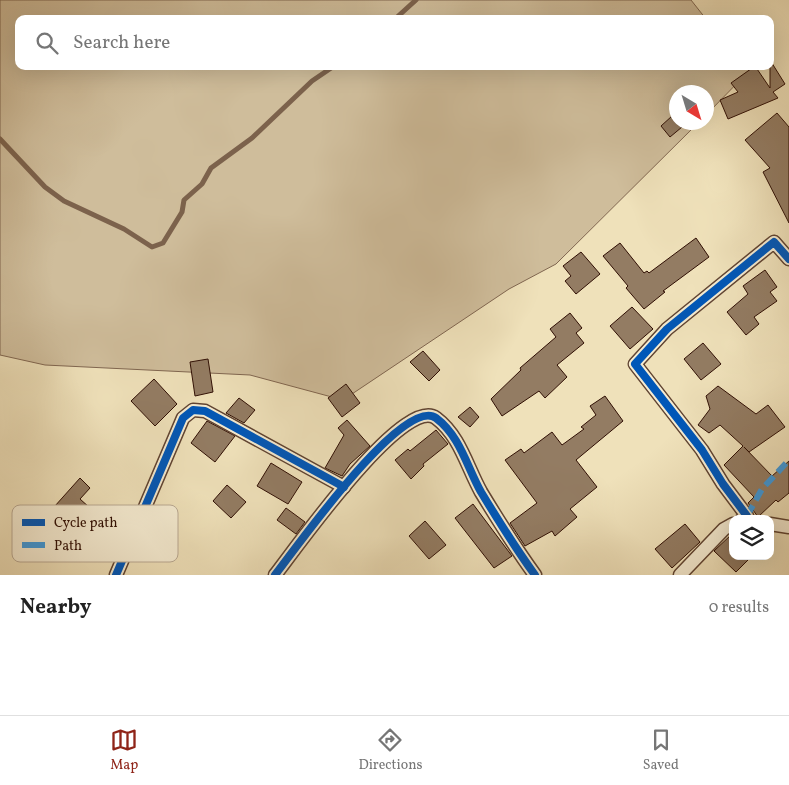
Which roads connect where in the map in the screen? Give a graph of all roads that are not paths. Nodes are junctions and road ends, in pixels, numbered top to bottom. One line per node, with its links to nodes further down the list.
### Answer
1 (789, 259): 4 (street)
2 (344, 487): 3 (street); 10 (street); 11 (street)
3 (146, 505)
4 (745, 515)
5 (774, 525): 7 (street)
6 (729, 526): 12 (street)
7 (789, 527)
8 (122, 562): 9 (street)
9 (116, 575)
10 (275, 575)
11 (535, 575)
12 (680, 575)

